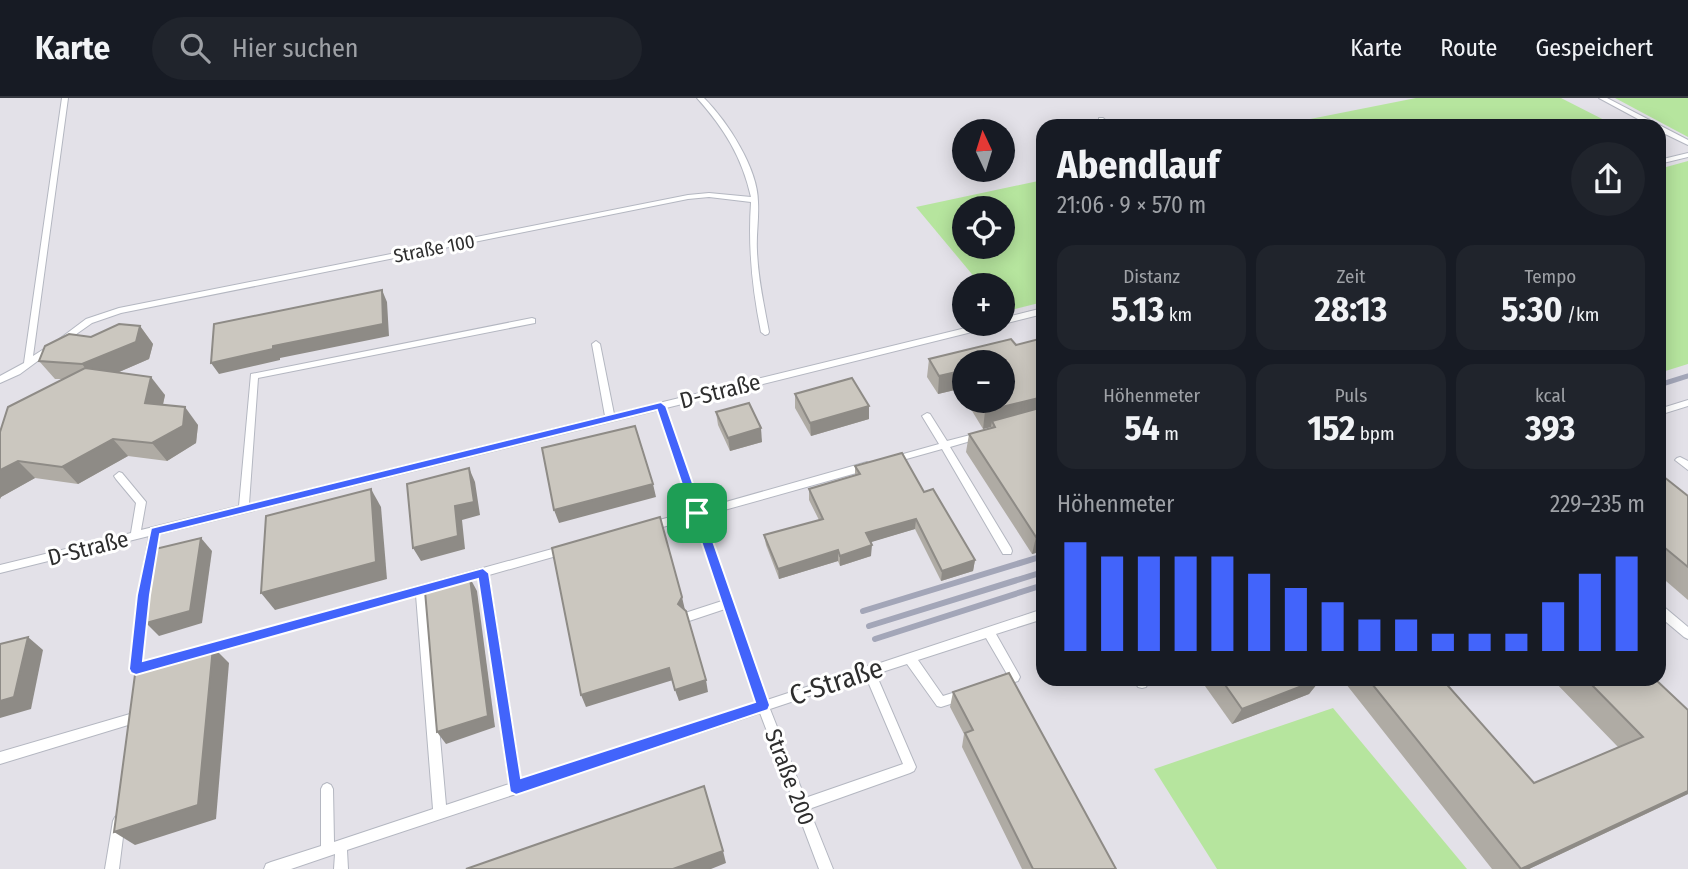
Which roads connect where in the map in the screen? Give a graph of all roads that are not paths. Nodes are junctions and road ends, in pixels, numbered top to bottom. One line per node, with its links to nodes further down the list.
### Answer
1 (65, 98): 16 (lane)
2 (700, 98): 9 (lane)
3 (1602, 98): 4 (lane)
4 (1642, 119)
5 (1666, 132): 6 (lane)
6 (1688, 143)
7 (1688, 155): 8 (lane)
8 (1666, 160)
9 (755, 200): 13 (lane); 16 (lane, Straße 100)
10 (1036, 313): 11 (lane)
11 (1015, 318)
12 (532, 321): 26 (lane)
13 (765, 332)
14 (952, 334): 19 (lane, D-Straße)
15 (596, 344): 22 (lane)
16 (28, 365): 17 (lane, Straße 100)
17 (0, 380)
18 (1688, 403): 20 (lane)
19 (661, 406): 22 (lane, D-Straße); 27 (lane, Straße 200)
20 (1666, 410)
21 (927, 416): 24 (lane)
22 (610, 418): 26 (lane, D-Straße)
23 (994, 431): 24 (lane)
24 (945, 445): 27 (lane); 32 (lane)
25 (120, 476): 30 (lane)
26 (244, 509): 28 (lane, D-Straße)
27 (697, 513): 29 (lane); 36 (lane, Straße 200)
28 (155, 531): 30 (lane, D-Straße); 45 (lane)
29 (630, 532)
30 (135, 536): 33 (lane, D-Straße)
31 (577, 547): 34 (lane)
32 (1007, 551)
33 (0, 569)
34 (483, 573): 35 (lane); 51 (lane)
35 (421, 590): 42 (lane); 54 (lane)
36 (728, 604): 37 (lane); 48 (lane, Straße 200)
37 (689, 615)
38 (1666, 615): 41 (lane)
39 (1036, 616): 40 (lane, C-Straße)
40 (988, 631): 43 (lane, C-Straße); 43 (lane)
41 (1688, 635)
42 (198, 652)
43 (909, 657): 46 (lane, C-Straße)
44 (159, 663): 45 (lane)
45 (146, 667): 47 (lane)
46 (869, 670): 48 (lane, C-Straße); 53 (lane)
47 (143, 679)
48 (763, 705): 51 (lane, C-Straße); 53 (lane, Straße 200)
49 (132, 732): 50 (lane)
50 (0, 758)
51 (516, 788): 54 (lane, C-Straße)
52 (327, 789): 56 (lane)
53 (801, 806): 60 (lane, Straße 200)
54 (439, 813): 56 (lane, C-Straße)
55 (120, 814): 57 (lane)
56 (335, 848): 58 (lane, C-Straße); 59 (lane)
57 (112, 869)
58 (271, 869)
59 (341, 869)
60 (825, 869)

